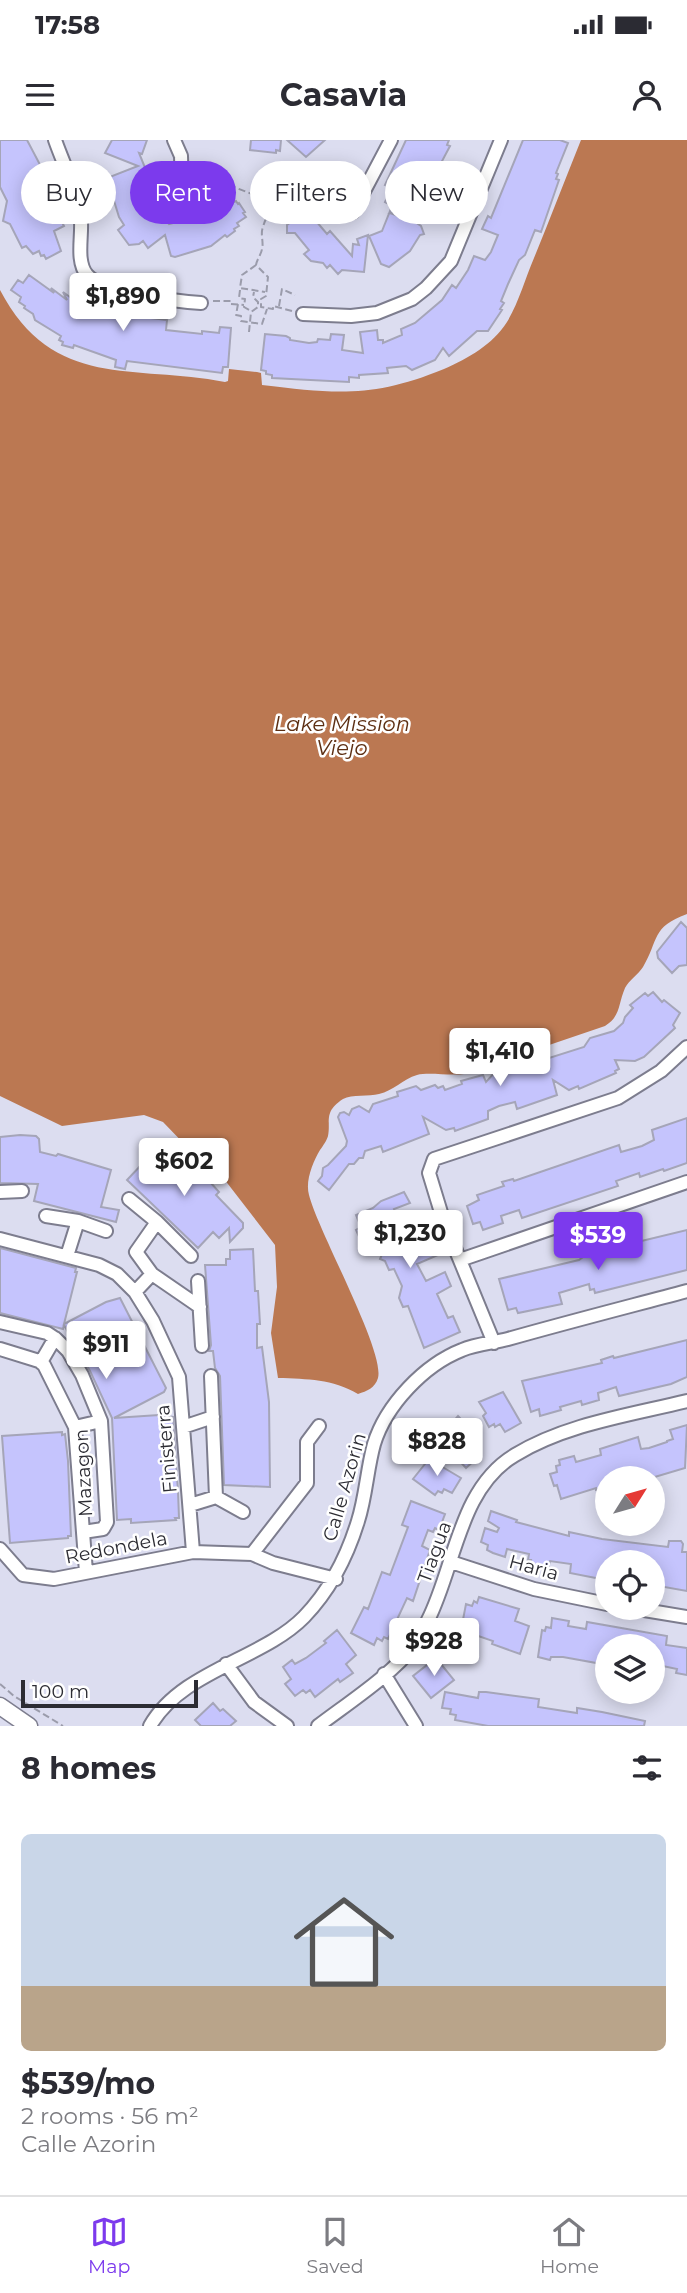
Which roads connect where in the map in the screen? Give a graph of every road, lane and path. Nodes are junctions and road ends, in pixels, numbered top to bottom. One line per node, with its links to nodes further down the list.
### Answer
1 (55, 140): 14 (street)
2 (174, 140): 5 (street)
3 (391, 140): 6 (street)
4 (501, 140): 21 (street)
5 (181, 161)
6 (371, 178)
7 (264, 224): 8 (path)
8 (256, 265): 9 (path); 11 (path)
9 (240, 289): 10 (path); 16 (path)
10 (254, 290): 11 (path); 13 (path)
11 (267, 292): 17 (path)
12 (295, 295): 18 (path)
13 (253, 297): 16 (path); 17 (path)
14 (201, 303): 15 (path)
15 (238, 304): 16 (path); 22 (path)
16 (244, 304): 20 (path)
17 (259, 307): 19 (path); 20 (path)
18 (278, 307): 19 (path); 21 (path)
19 (267, 308): 22 (path)
20 (251, 312): 22 (path)
21 (303, 314)
22 (250, 322): 23 (path)
23 (249, 332)
24 (687, 1047): 36 (street)
25 (687, 1182): 36 (street)
26 (22, 1191): 27 (street)
27 (0, 1192)
28 (129, 1199): 31 (street)
29 (46, 1216): 30 (street)
30 (78, 1221): 32 (street); 34 (street)
31 (157, 1222): 35 (street); 37 (street)
32 (106, 1231)
33 (0, 1239): 34 (street, Finisterra)
34 (67, 1256): 40 (street, Finisterra)
35 (191, 1256)
36 (460, 1260): 44 (street)
37 (152, 1274): 40 (street); 41 (street)
38 (198, 1280): 41 (street)
39 (687, 1291): 44 (street, Calle Azorin)
40 (135, 1292): 54 (street, Finisterra)
41 (200, 1307): 45 (street)
42 (0, 1322): 43 (street)
43 (55, 1338): 47 (street); 51 (street, Mazagon)
44 (494, 1343): 64 (street, Calle Azorin)
45 (202, 1346)
46 (0, 1349): 47 (street)
47 (41, 1362): 53 (street, Mazagon)
48 (211, 1376): 50 (street)
49 (687, 1401): 62 (street, Tiagua)
50 (213, 1417): 54 (street); 55 (street)
51 (101, 1421): 53 (street); 58 (street, Mazagon)
52 (320, 1426): 61 (street)
53 (75, 1427): 58 (street, Mazagon)
54 (184, 1427): 56 (street, Finisterra)
55 (216, 1497): 56 (street); 57 (street)
56 (190, 1505): 60 (street, Finisterra)
57 (243, 1512)
58 (83, 1532): 63 (street, Mazagon)
59 (0, 1549): 63 (street, Redondela)
60 (193, 1552): 61 (street, Redondela); 63 (street, Redondela)
61 (252, 1554): 64 (street, Redondela)
62 (451, 1562): 65 (street, Haria); 69 (street, Tiagua)
63 (86, 1572)
64 (335, 1579): 68 (street, Calle Azorin)
65 (595, 1602)
66 (665, 1613): 67 (street)
67 (687, 1617)
68 (226, 1664): 74 (street, Calle Azorin); 75 (street)
69 (384, 1674): 76 (street, Tiagua); 77 (street)
70 (0, 1684): 73 (path)
71 (0, 1706): 72 (main road)
72 (29, 1726)
73 (63, 1726)
74 (150, 1726)
75 (287, 1726)
76 (318, 1726)
77 (416, 1726)

